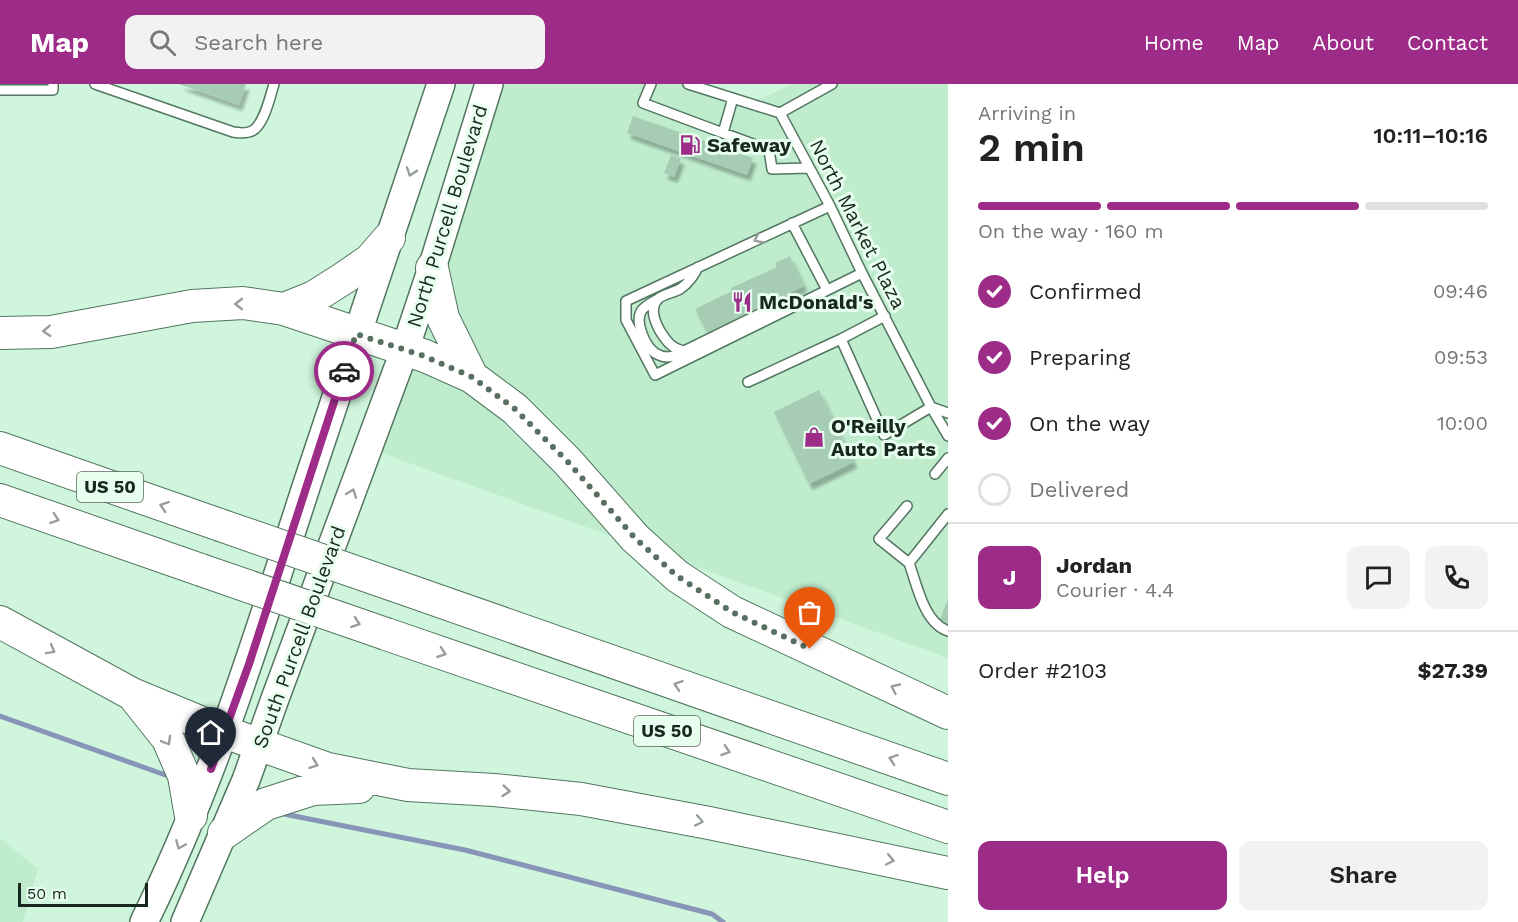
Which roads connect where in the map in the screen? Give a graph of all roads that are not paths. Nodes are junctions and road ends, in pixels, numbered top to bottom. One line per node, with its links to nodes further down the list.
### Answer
1 (52, 84): 11 (lane)
2 (95, 84): 9 (lane)
3 (274, 84): 9 (lane)
4 (441, 84): 18 (main road, one-way to 18)
5 (489, 84): 20 (main road, North Purcell Boulevard)
6 (651, 84): 14 (lane)
7 (688, 84): 10 (lane)
8 (832, 84): 13 (lane)
9 (113, 87)
10 (710, 87): 12 (lane)
11 (0, 90)
12 (733, 98): 13 (lane); 14 (lane)
13 (780, 113): 15 (lane, North Market Plaza)
14 (723, 133): 15 (lane)
15 (809, 168): 16 (lane, North Market Plaza)
16 (830, 206): 17 (lane); 21 (lane, North Market Plaza)
17 (792, 223): 19 (lane, one-way to 19); 22 (lane)
18 (389, 238): 25 (highway); 28 (main road)
19 (698, 267): 23 (lane); 24 (lane)
20 (432, 268): 30 (main road, North Purcell Boulevard); 32 (highway)
21 (862, 273): 22 (lane); 26 (lane, North Market Plaza)
22 (828, 290): 24 (lane)
23 (658, 299): 31 (lane); 31 (lane)
24 (803, 302): 31 (lane)
25 (285, 309): 27 (highway, one-way to 27); 28 (highway)
26 (885, 316): 29 (lane); 34 (lane, North Market Plaza)
27 (0, 333)
28 (356, 334): 30 (highway); 48 (main road, South Purcell Boulevard)
29 (842, 339): 33 (lane); 34 (lane)
30 (405, 349): 32 (highway); 49 (main road, South Purcell Boulevard, one-way to 30)
31 (685, 351)
32 (472, 377): 47 (highway, one-way to 32)
33 (748, 382)
34 (931, 407): 35 (lane); 36 (lane, North Market Plaza)
35 (948, 413)
36 (948, 436)
37 (0, 448): 50 (highway, US 50, one-way to 37, bridge)
38 (948, 458): 39 (lane)
39 (935, 474)
40 (0, 500): 53 (highway, US 50, one-way to 53, bridge)
41 (907, 506): 43 (lane)
42 (947, 518): 43 (lane)
43 (909, 563): 45 (lane)
44 (0, 622): 46 (highway, one-way to 46)
45 (948, 631)
46 (132, 694): 48 (highway); 52 (highway, one-way to 52)
47 (948, 713)
48 (224, 732): 49 (highway); 52 (main road, South Purcell Boulevard)
49 (259, 745): 51 (highway, one-way to 51); 54 (main road, South Purcell Boulevard)
50 (948, 779)
51 (408, 785): 54 (highway); 55 (highway, one-way to 55)
52 (191, 816): 56 (main road, South Purcell Boulevard, one-way to 56)
53 (948, 827)
54 (224, 833): 57 (main road, South Purcell Boulevard)
55 (948, 873)
56 (144, 922)
57 (185, 922)

